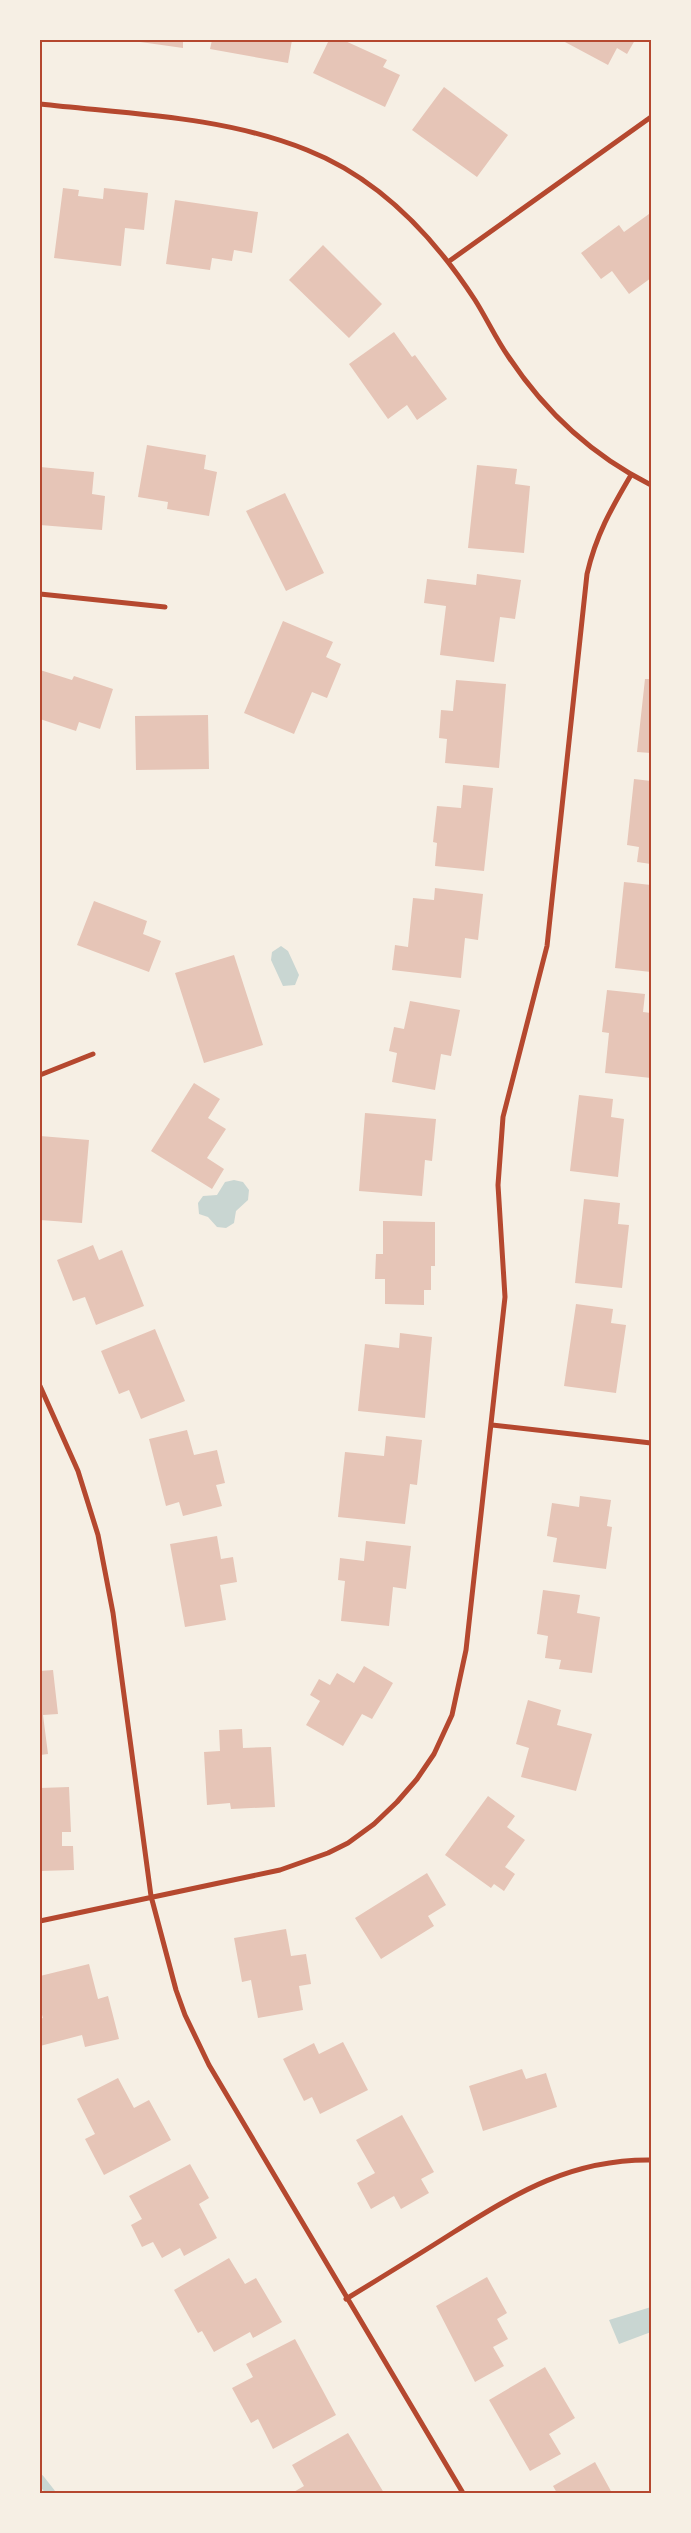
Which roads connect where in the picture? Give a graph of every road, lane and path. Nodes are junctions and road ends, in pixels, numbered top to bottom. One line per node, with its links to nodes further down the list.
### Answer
1 (40, 104): 3 (street)
2 (651, 117): 3 (street)
3 (448, 262): 4 (street)
4 (631, 475): 5 (street); 11 (street)
5 (651, 485)
6 (40, 594): 7 (street)
7 (165, 607)
8 (93, 1054): 9 (street)
9 (40, 1075)
10 (40, 1386): 13 (street)
11 (492, 1425): 12 (street); 13 (street)
12 (651, 1444)
13 (151, 1896): 14 (street); 16 (street)
14 (40, 1921)
15 (651, 2160): 16 (street)
16 (346, 2299): 17 (street)
17 (463, 2493)

